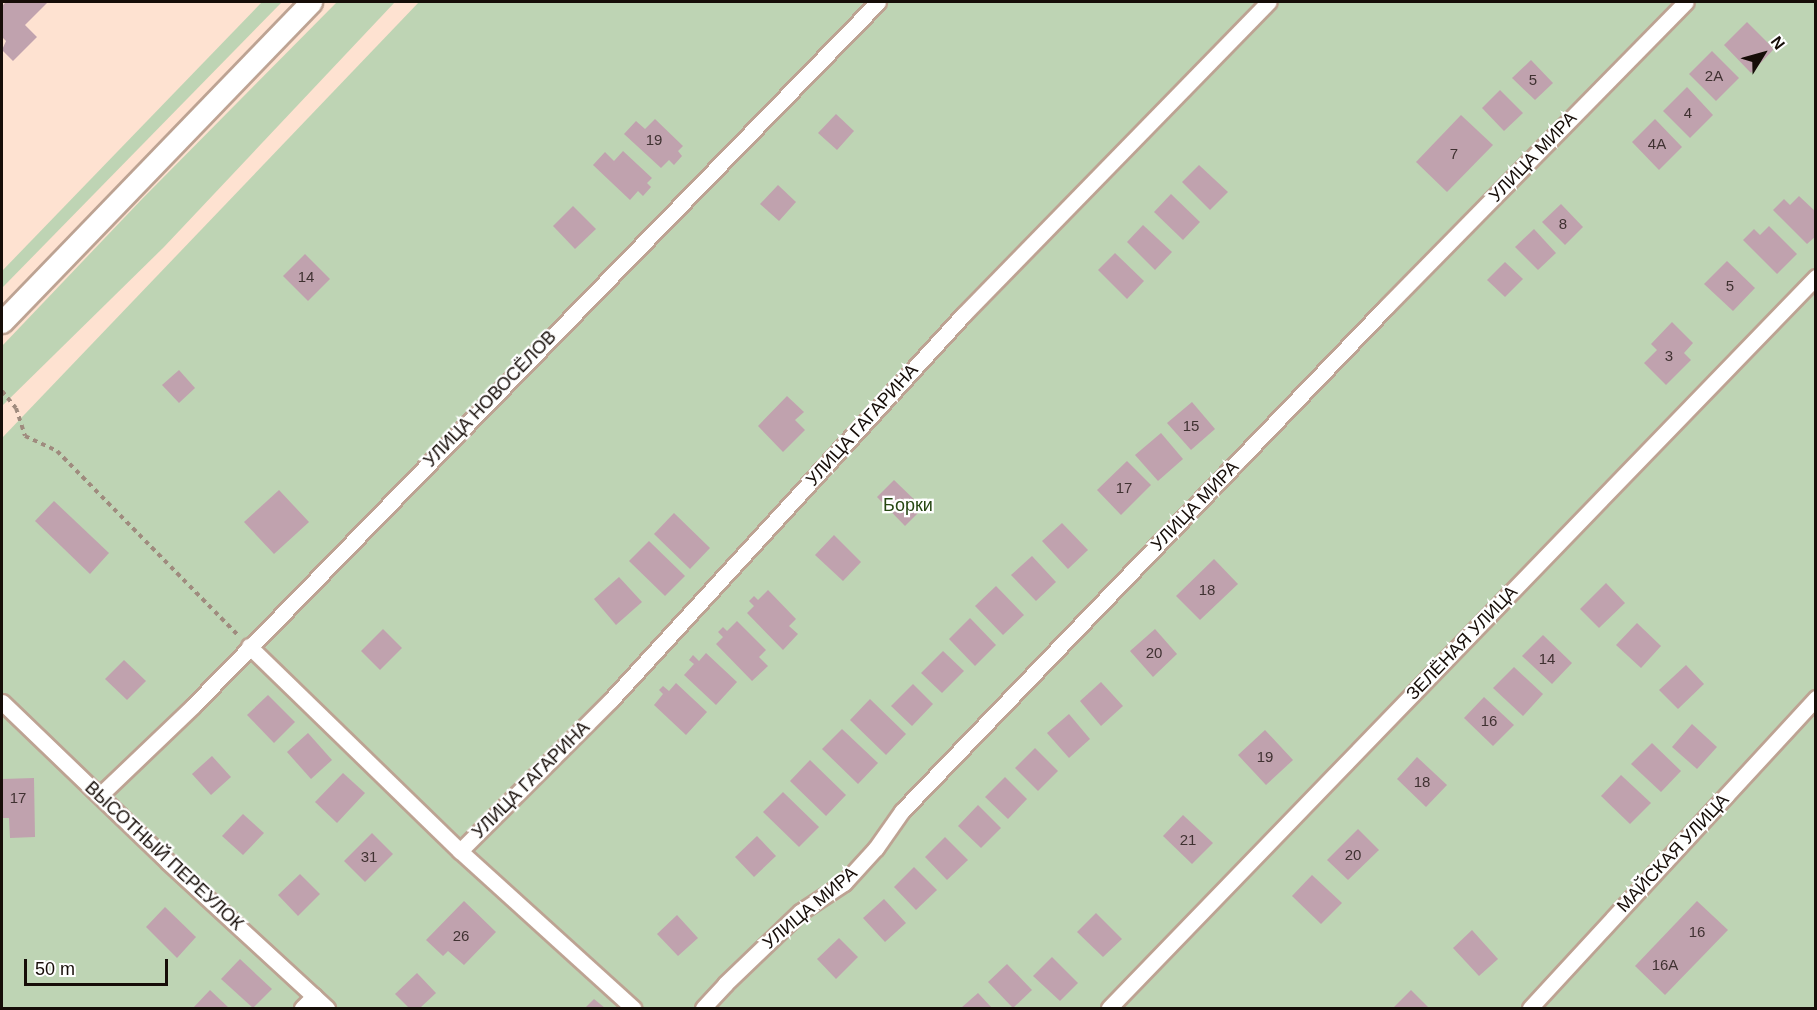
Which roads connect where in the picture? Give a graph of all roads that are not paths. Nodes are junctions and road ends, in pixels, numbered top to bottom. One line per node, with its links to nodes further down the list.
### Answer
1 (311, 2): 6 (street)
2 (878, 2): 7 (street, УЛИЦА НОВОСЁЛОВ)
3 (1268, 2): 11 (street, УЛИЦА ГАГАРИНА)
4 (1686, 2): 16 (street, УЛИЦА МИРА)
5 (1815, 278): 17 (street, ЗЕЛЁНАЯ УЛИЦА)
6 (2, 322)
7 (249, 646): 10 (street, УЛИЦА НОВОСЁЛОВ); 11 (street)
8 (1815, 698): 18 (street, МАЙСКАЯ УЛИЦА)
9 (2, 702): 10 (street, ВЫСОТНЫЙ ПЕРЕУЛОК)
10 (100, 795): 12 (street, ВЫСОТНЫЙ ПЕРЕУЛОК)
11 (460, 851): 15 (street)
12 (314, 996): 13 (street); 14 (street, ВЫСОТНЫЙ ПЕРЕУЛОК)
13 (302, 1008)
14 (327, 1008)
15 (633, 1008)
16 (704, 1008)
17 (1108, 1008)
18 (1530, 1008)

